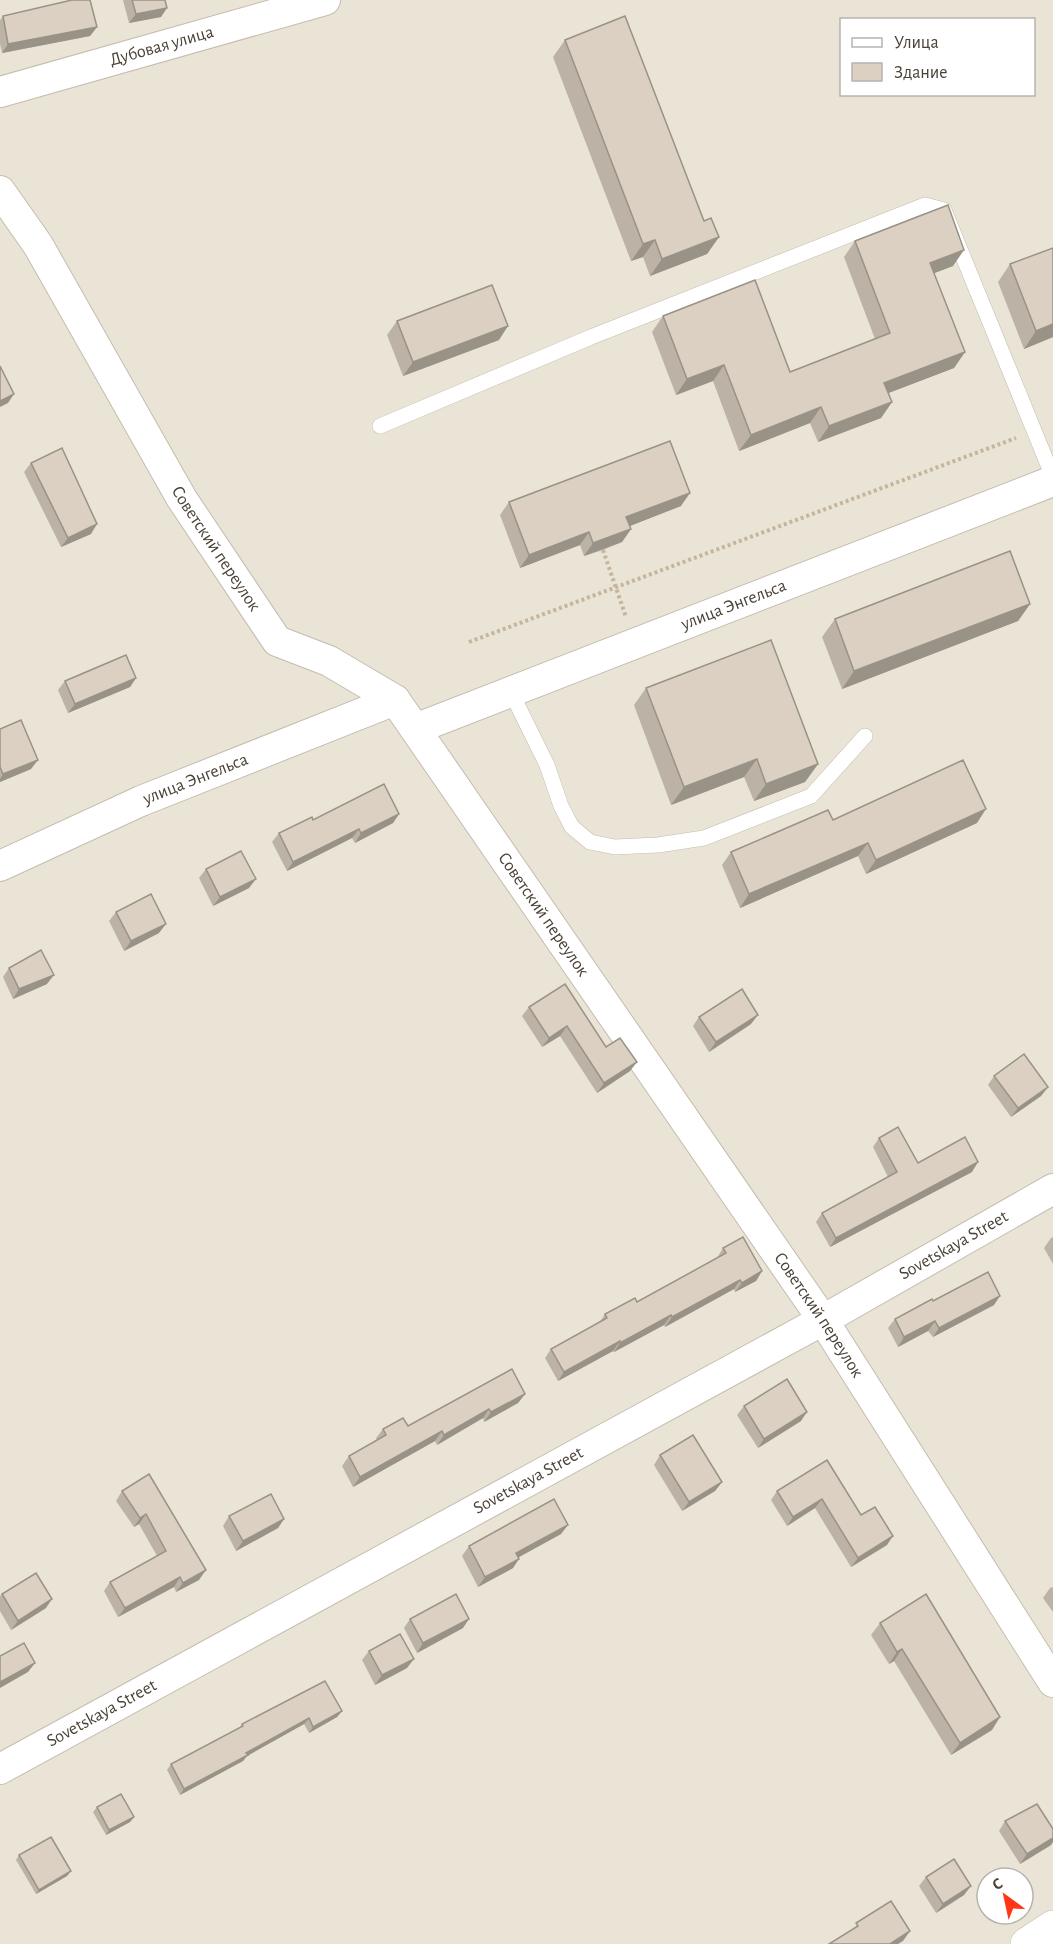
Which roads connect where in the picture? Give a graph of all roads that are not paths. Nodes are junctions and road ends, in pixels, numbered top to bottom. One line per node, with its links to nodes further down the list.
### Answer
1 (325, 0): 2 (street, Дубовая улица)
2 (0, 92)
3 (0, 191): 7 (street, Советский переулок)
4 (380, 426): 5 (lane)
5 (1053, 479): 6 (street, улица Энгельса)
6 (511, 692): 8 (street, улица Энгельса); 9 (lane)
7 (395, 700): 8 (street, Советский переулок); 10 (street, улица Энгельса)
8 (415, 729): 12 (street, Советский переулок)
9 (865, 736)
10 (0, 866)
11 (1053, 1189): 12 (street, Sovetskaya Street)
12 (823, 1320): 13 (street, Советский переулок); 14 (street, Sovetskaya Street)
13 (1053, 1682)
14 (0, 1769)
15 (1053, 1928): 16 (street)
16 (1027, 1944)

